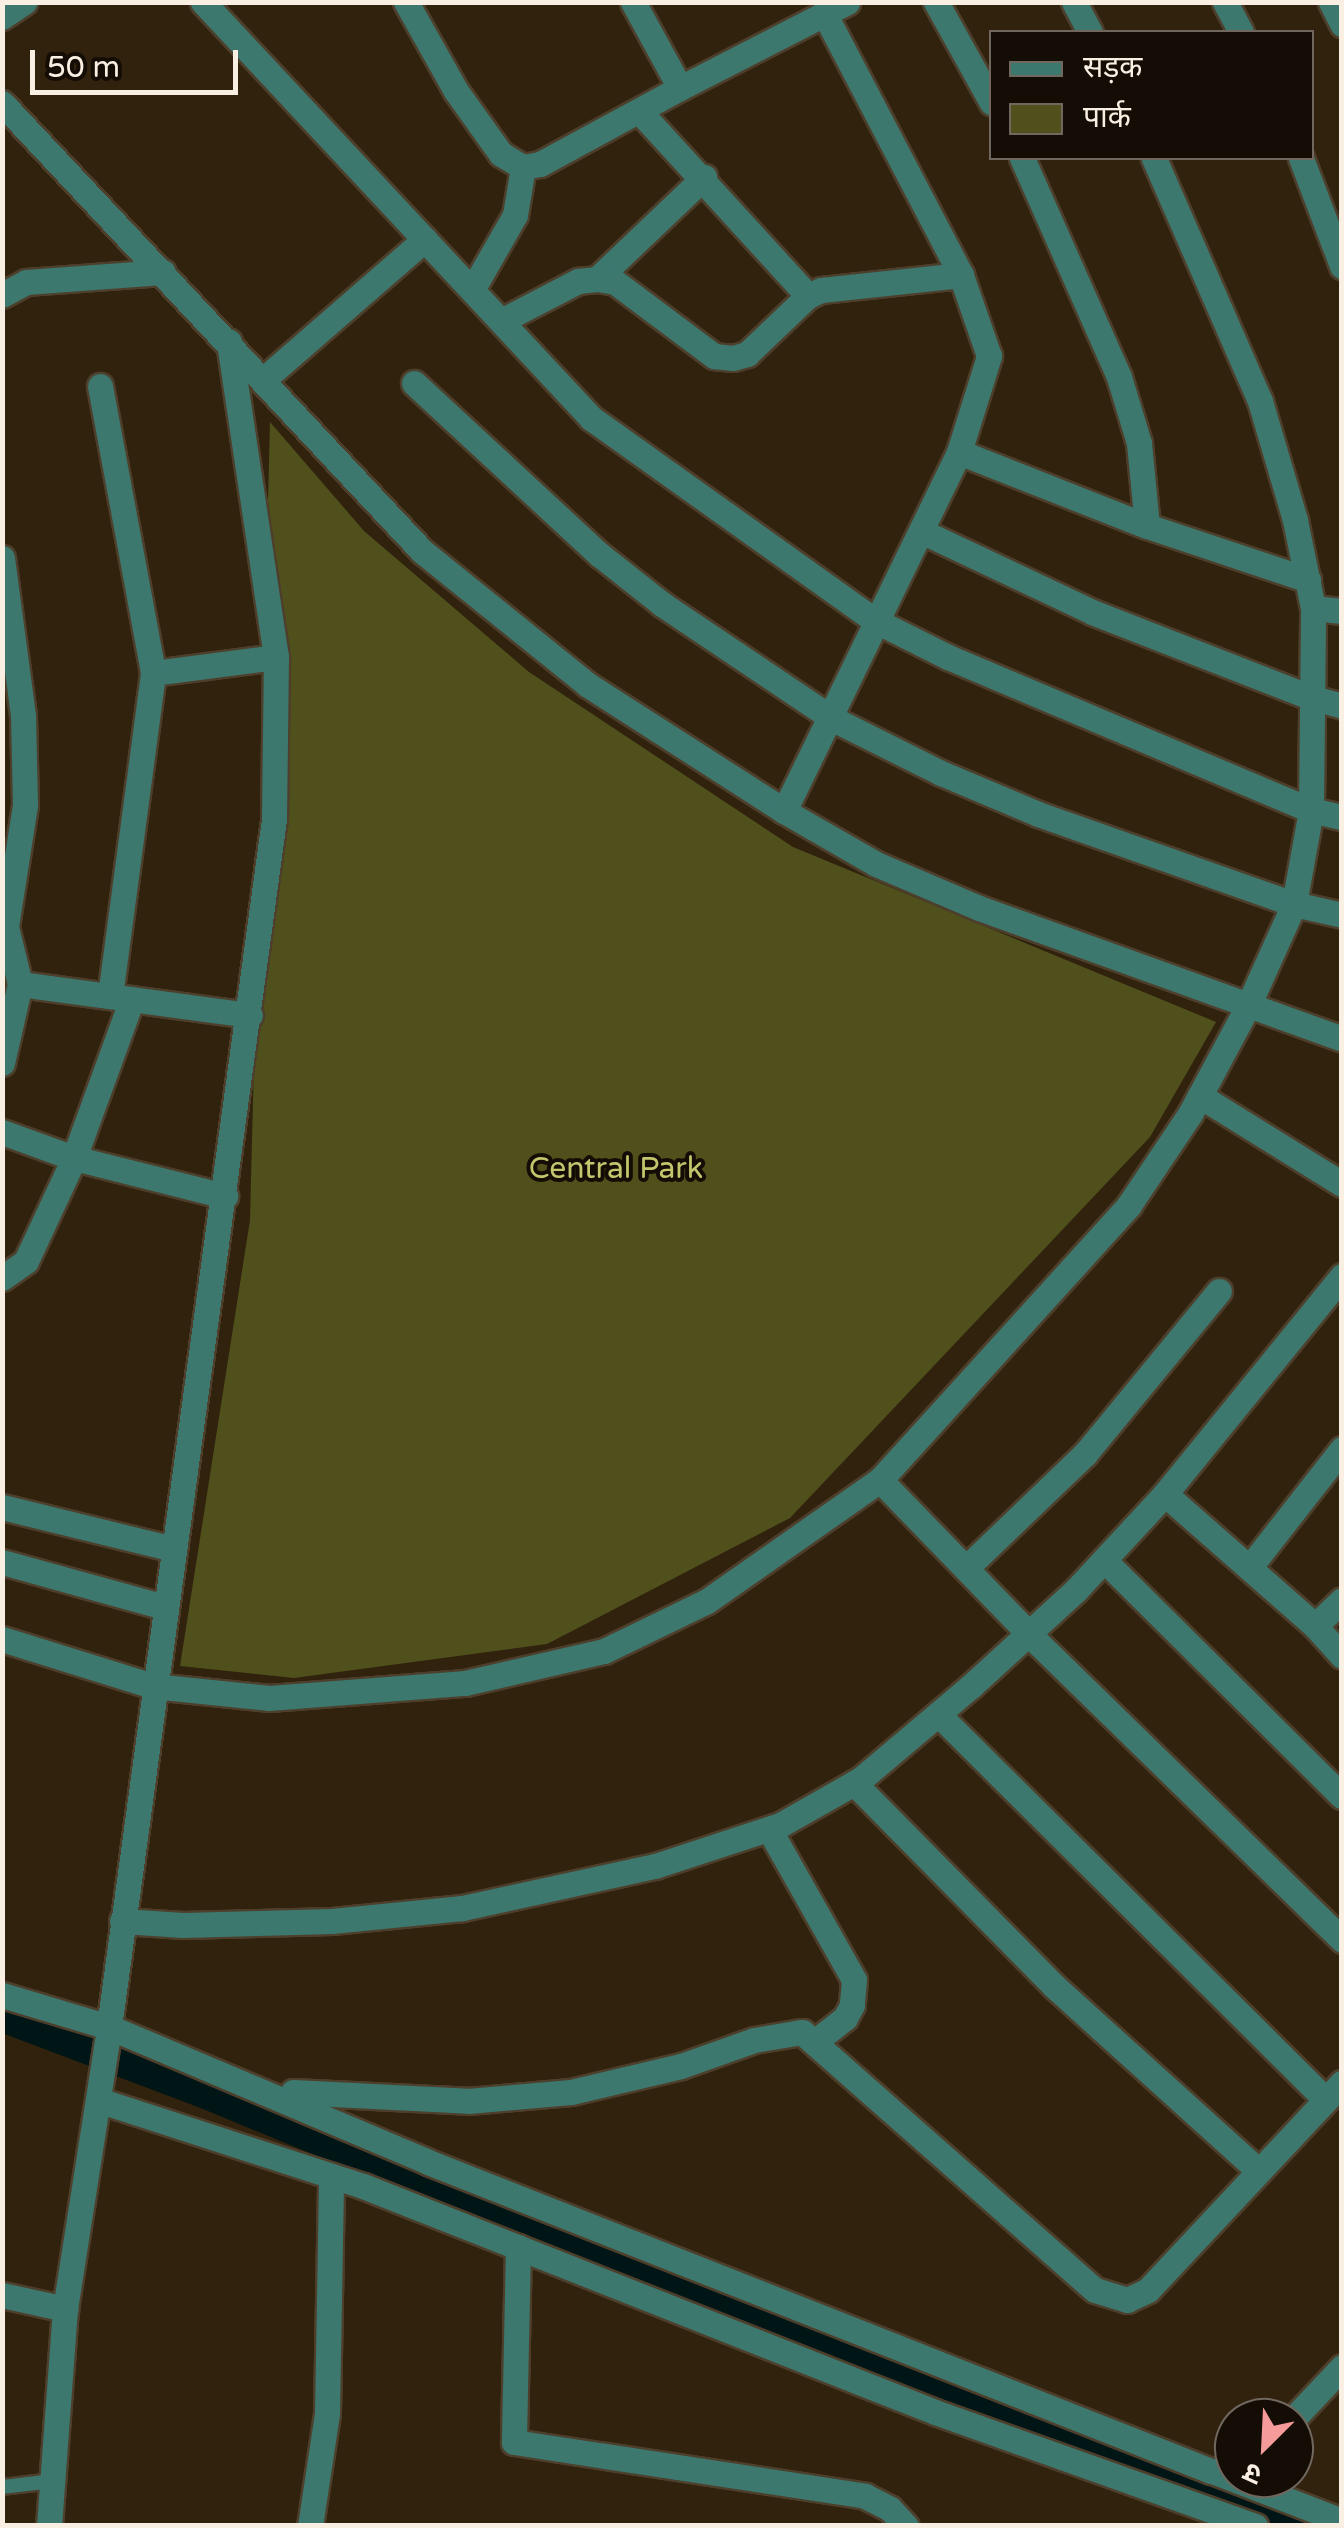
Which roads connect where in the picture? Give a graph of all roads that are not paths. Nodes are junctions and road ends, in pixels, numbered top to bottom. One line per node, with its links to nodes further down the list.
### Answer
1 (24, 2): 10 (street)
2 (202, 2): 23 (street)
3 (406, 2): 21 (street)
4 (633, 2): 14 (street)
5 (936, 2): 15 (street)
6 (1074, 2): 12 (street)
7 (1225, 2): 13 (street)
8 (1332, 2): 11 (street)
9 (836, 8): 14 (street); 26 (street)
10 (2, 17)
11 (1342, 24)
12 (1089, 30)
13 (1241, 30)
14 (680, 88): 17 (street)
15 (989, 97)
16 (2, 102): 25 (street)
17 (641, 113): 21 (street); 22 (street)
18 (1023, 160): 37 (street)
19 (1155, 160): 40 (street)
20 (1302, 160): 24 (street)
21 (523, 167): 28 (street)
22 (704, 177): 27 (street); 30 (street)
23 (425, 238): 28 (street); 33 (street)
24 (1342, 266)
25 (163, 272): 29 (street); 32 (street)
26 (961, 275): 30 (street); 36 (street)
27 (597, 278): 30 (street); 31 (street)
28 (472, 290): 31 (street)
29 (2, 295)
30 (808, 296)
31 (501, 321): 43 (street)
32 (229, 341): 33 (street); 44 (street)
33 (264, 379): 51 (street)
34 (414, 383): 49 (street)
35 (100, 386): 45 (street)
36 (960, 452): 37 (street); 38 (street)
37 (1147, 526): 40 (street)
38 (921, 531): 43 (street); 46 (street)
39 (2, 558): 48 (street)
40 (1308, 580): 41 (street)
41 (1313, 608): 42 (street); 46 (street)
42 (1342, 611)
43 (874, 620): 49 (street); 50 (street)
44 (276, 657): 45 (street); 60 (street)
45 (154, 674): 58 (street)
46 (1312, 698): 47 (street); 50 (street)
47 (1342, 706)
48 (13, 712): 53 (street)
49 (833, 719): 51 (street); 54 (street)
50 (1312, 810): 52 (street); 54 (street)
51 (784, 811): 59 (street)
52 (1342, 817)
53 (13, 828): 56 (street)
54 (1294, 904): 55 (street); 59 (street)
55 (1342, 916)
56 (4, 926): 57 (street)
57 (20, 984): 58 (street); 62 (street)
58 (121, 998): 60 (street); 65 (street)
59 (1248, 1006): 61 (street); 63 (street)
60 (250, 1015): 67 (street)
61 (1342, 1039)
62 (2, 1063)
63 (1200, 1096): 66 (street); 72 (street)
64 (2, 1132): 65 (street)
65 (74, 1158): 67 (street); 69 (street)
66 (1342, 1184)
67 (224, 1196): 75 (street)
68 (1342, 1276): 73 (street)
69 (2, 1278)
70 (1220, 1290): 78 (street)
71 (1342, 1449): 79 (street)
72 (880, 1480): 78 (street); 86 (street)
73 (1165, 1494): 76 (street); 79 (street)
74 (2, 1507): 75 (street)
75 (173, 1549): 81 (street)
76 (1104, 1560): 83 (street); 89 (street)
77 (2, 1562): 81 (street)
78 (966, 1568): 83 (street)
79 (1249, 1568): 82 (street)
80 (1342, 1600): 82 (street)
81 (164, 1607): 86 (street)
82 (1315, 1626): 85 (street)
83 (1029, 1634): 87 (street); 92 (street)
84 (2, 1639): 86 (street)
85 (1342, 1656)
86 (153, 1686): 91 (street)
87 (938, 1714): 88 (street); 97 (street)
88 (854, 1783): 90 (street); 99 (street)
89 (1342, 1796)
90 (769, 1829): 91 (street); 95 (street)
91 (122, 1921): 94 (street)
92 (1342, 1940)
93 (2, 1995): 94 (street)
94 (108, 2033): 96 (street); 98 (street)
95 (816, 2041): 96 (street); 99 (street)
96 (259, 2088): 106 (street)
97 (1334, 2091): 99 (street)
98 (98, 2100): 100 (street); 103 (street)
99 (1259, 2171)
100 (332, 2176): 101 (street); 112 (street)
101 (518, 2247): 113 (street); 114 (street)
102 (2, 2295): 103 (street)
103 (65, 2309): 107 (street)
104 (1342, 2368): 105 (street)
105 (1313, 2398)
106 (1214, 2468)
107 (52, 2481): 108 (lane); 111 (street)
108 (2, 2487)
109 (1287, 2498): 110 (street)
110 (1342, 2521)
111 (48, 2526)
112 (310, 2526)
113 (906, 2526)
114 (1256, 2526)

